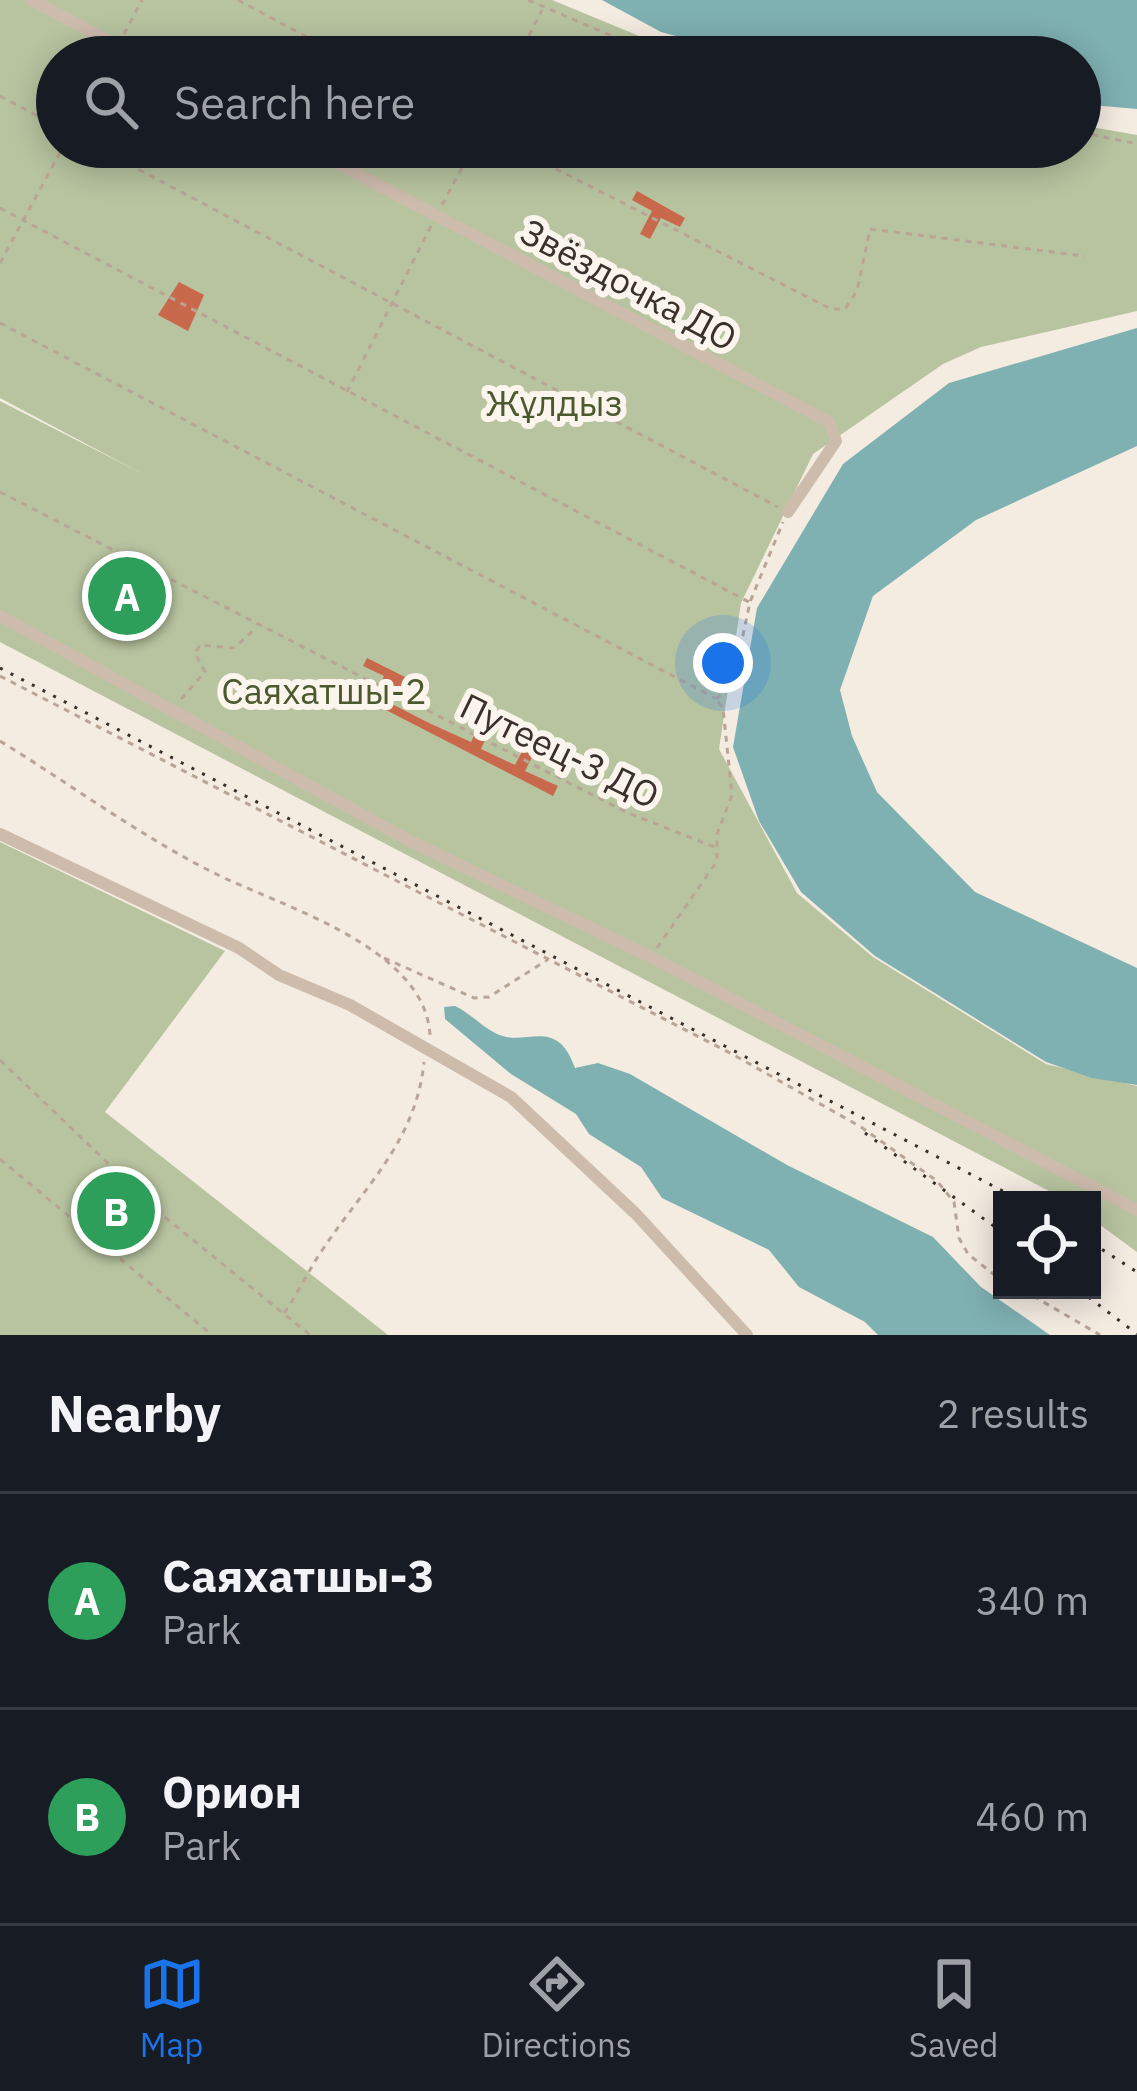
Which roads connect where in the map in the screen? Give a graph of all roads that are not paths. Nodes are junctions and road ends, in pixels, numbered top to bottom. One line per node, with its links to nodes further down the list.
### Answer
1 (31, 0): 2 (street)
2 (101, 36)
3 (345, 168): 4 (street, Звёздочка ДО)
4 (788, 512)
5 (0, 616): 7 (street)
6 (0, 834): 8 (street)
7 (1137, 1210)
8 (747, 1335)

